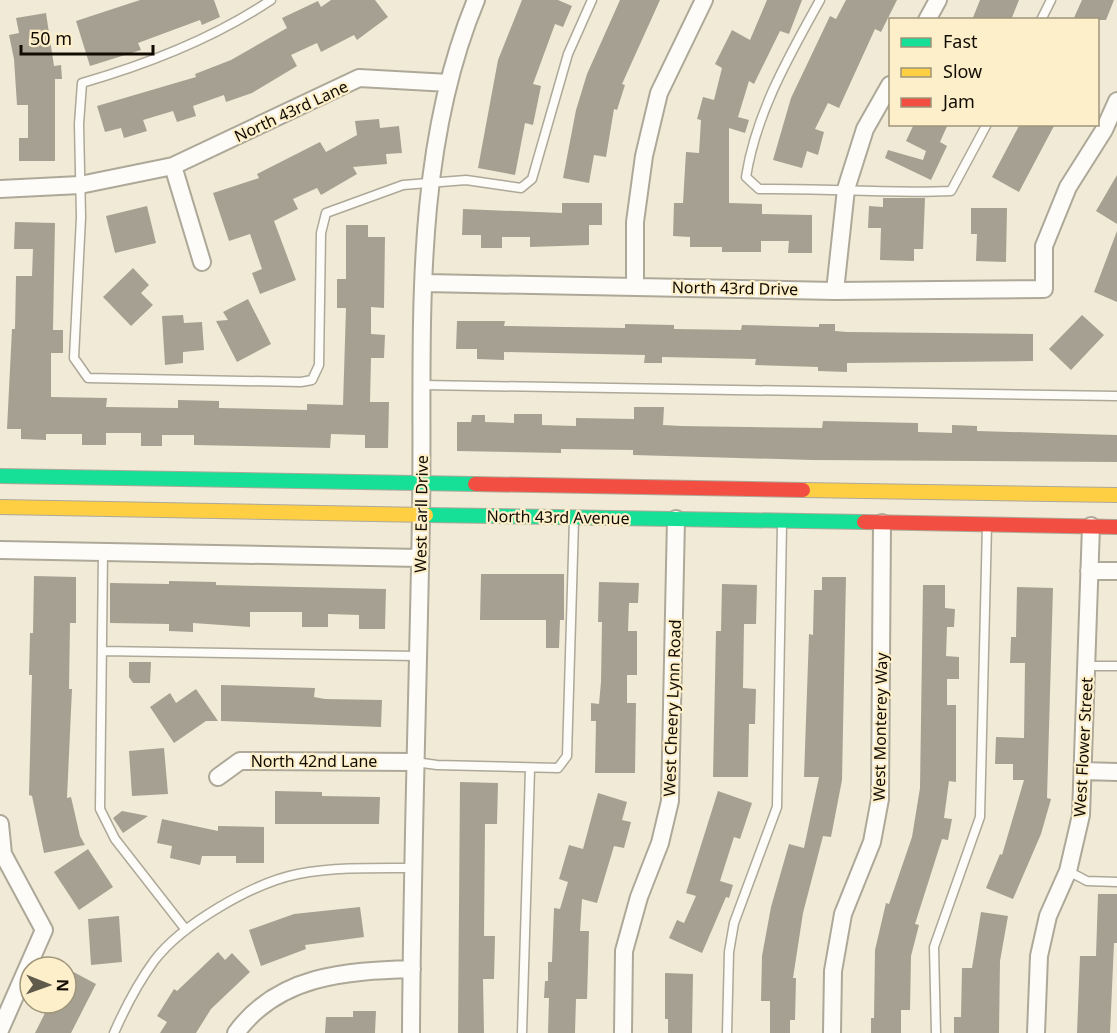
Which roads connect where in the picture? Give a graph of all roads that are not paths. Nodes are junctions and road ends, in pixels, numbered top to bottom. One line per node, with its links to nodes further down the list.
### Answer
1 (272, 0): 17 (lane)
2 (476, 0): 10 (street, West Earll Drive)
3 (592, 0): 16 (lane)
4 (705, 0): 22 (street)
5 (820, 0): 19 (lane)
6 (938, 0): 8 (street)
7 (1051, 0): 9 (lane)
8 (928, 18)
9 (1042, 18)
10 (449, 83): 15 (street, North 43rd Lane); 16 (street, West Earll Drive)
11 (889, 89): 19 (street)
12 (1117, 101): 14 (street)
13 (986, 126): 19 (lane)
14 (1111, 133): 23 (street, North 43rd Drive)
15 (173, 166): 17 (street, North 43rd Lane); 20 (street)
16 (432, 182): 17 (lane); 21 (street, West Earll Drive)
17 (80, 185): 18 (street, North 43rd Lane)
18 (0, 189)
19 (846, 189): 23 (street)
20 (202, 262)
21 (425, 283): 22 (street, North 43rd Drive); 24 (street, West Earll Drive)
22 (635, 286): 23 (street, North 43rd Drive)
23 (835, 291)
24 (423, 385): 25 (lane); 27 (street, West Earll Drive)
25 (1117, 396)
26 (0, 476): 27 (main road, North 43rd Avenue)
27 (421, 483): 28 (main road, North 43rd Avenue); 30 (street, West Earll Drive)
28 (1117, 495)
29 (0, 507): 30 (main road, North 43rd Avenue)
30 (421, 515): 31 (main road, North 43rd Avenue); 40 (street, West Earll Drive)
31 (574, 516): 32 (main road, North 43rd Avenue); 48 (lane)
32 (676, 519): 33 (main road, North 43rd Avenue); 63 (street, West Cheery Lynn Road)
33 (782, 521): 34 (main road, North 43rd Avenue); 64 (lane)
34 (882, 523): 35 (main road, North 43rd Avenue); 65 (street, West Monterey Way)
35 (987, 524): 36 (main road, North 43rd Avenue); 66 (lane)
36 (1091, 526): 37 (main road, North 43rd Avenue); 41 (street, West Flower Street)
37 (1117, 527)
38 (0, 550): 39 (street)
39 (103, 552): 40 (street); 43 (lane)
40 (420, 558): 44 (street, West Earll Drive)
41 (1089, 571): 42 (street); 45 (street, West Flower Street)
42 (1117, 572)
43 (102, 651): 44 (lane); 56 (lane)
44 (418, 656): 47 (street, West Earll Drive)
45 (1087, 666): 46 (lane); 49 (street, West Flower Street)
46 (1117, 666)
47 (415, 762): 48 (lane); 51 (street, North 42nd Lane); 53 (street, West Earll Drive)
48 (530, 769): 62 (lane)
49 (1083, 771): 50 (street); 54 (street, West Flower Street)
50 (1117, 772)
51 (218, 777)
52 (0, 824): 58 (street)
53 (412, 868): 56 (lane); 57 (street, West Earll Drive)
54 (1068, 871): 55 (lane); 67 (street, West Flower Street)
55 (1117, 882)
56 (186, 930): 59 (lane)
57 (412, 969): 60 (street); 61 (street, West Earll Drive)
58 (0, 1030)
59 (114, 1033)
60 (236, 1033)
61 (411, 1033)
62 (522, 1033)
63 (623, 1033)
64 (727, 1033)
65 (832, 1033)
66 (936, 1033)
67 (1036, 1033)

